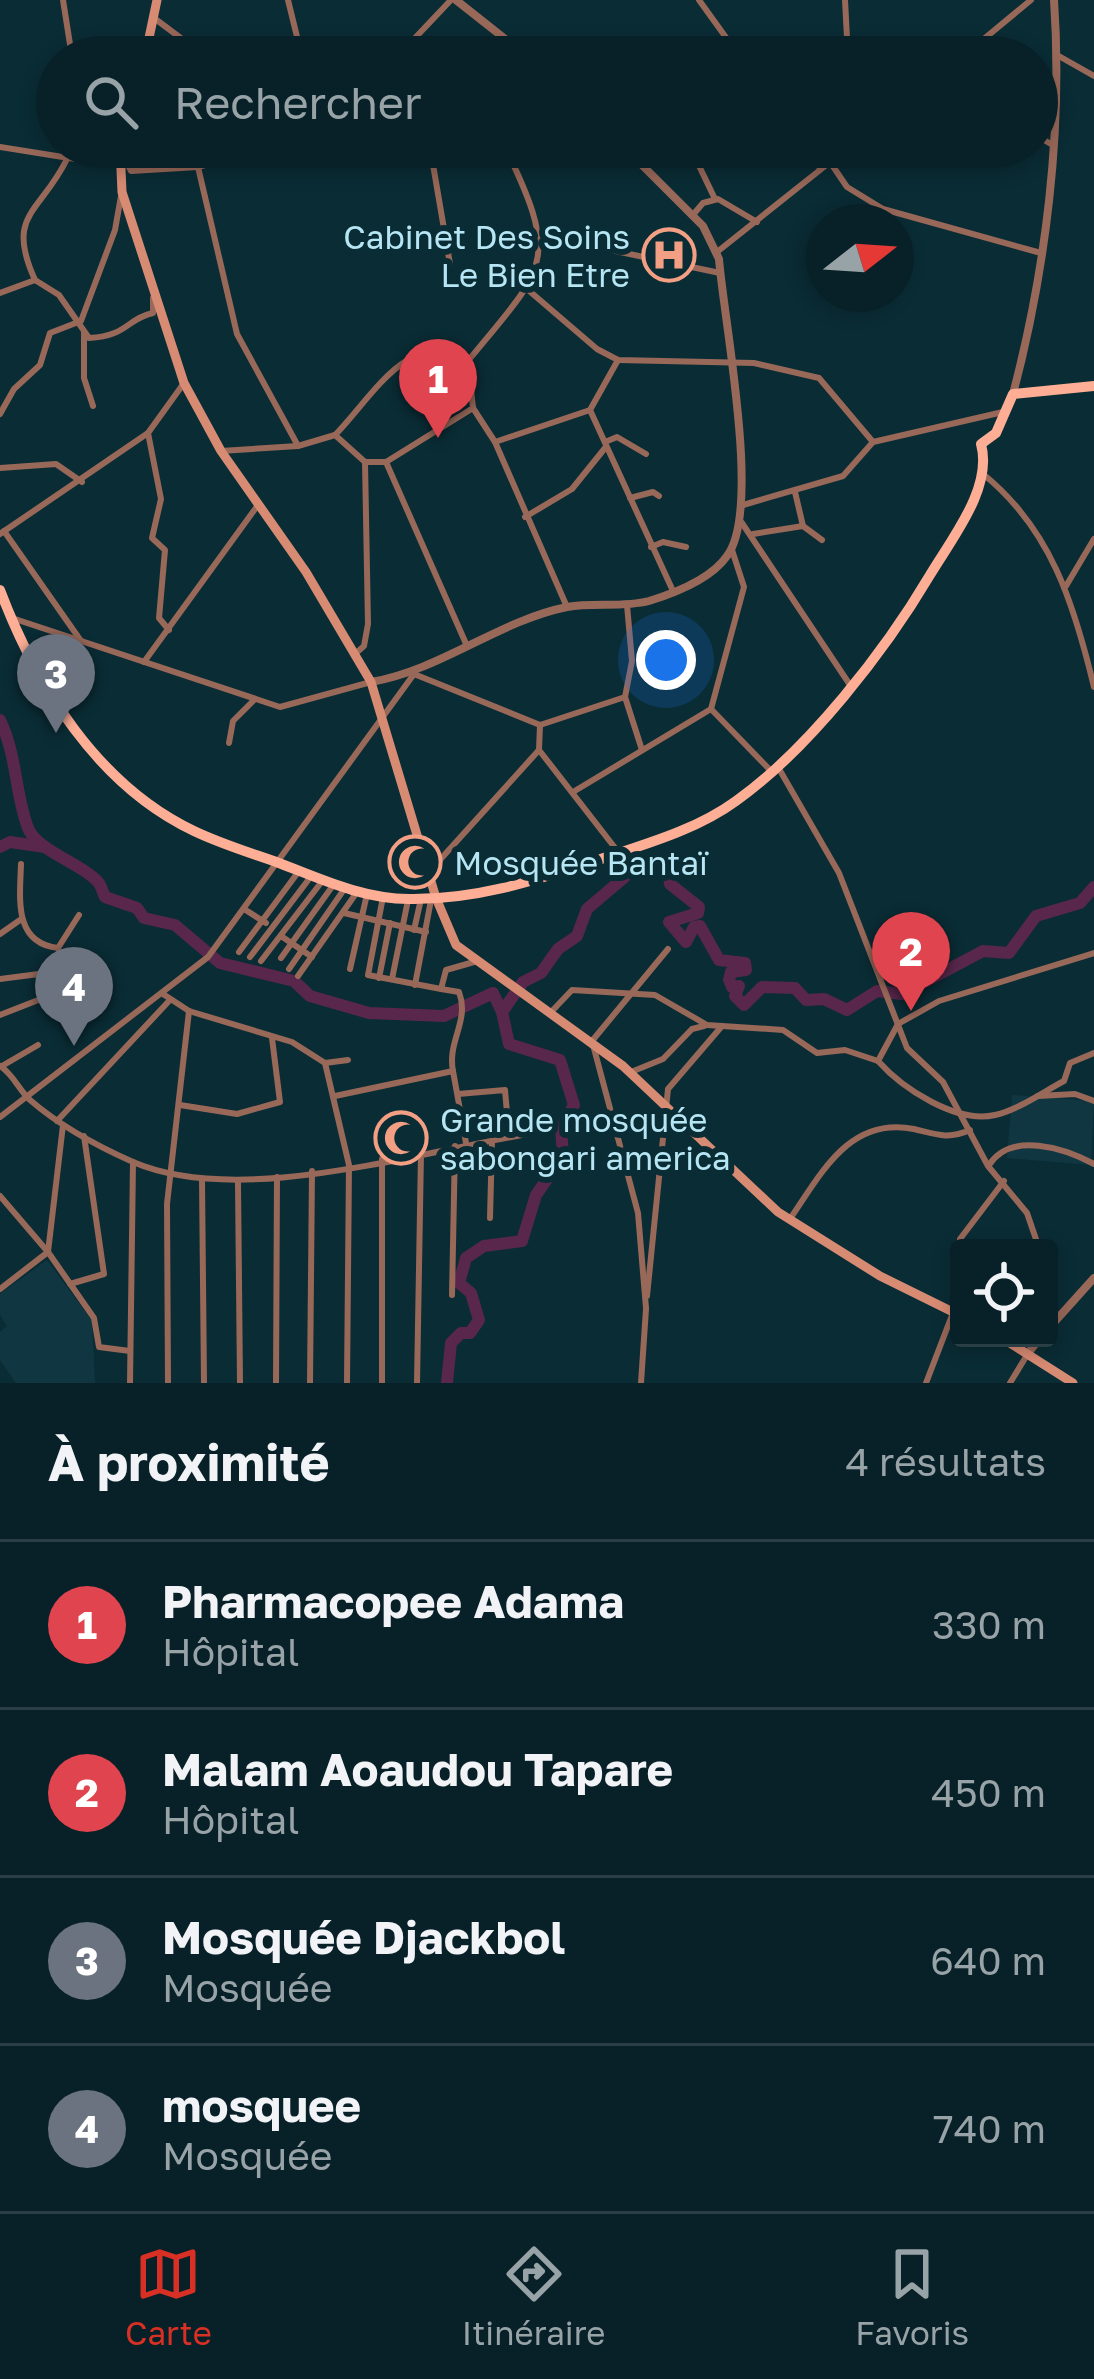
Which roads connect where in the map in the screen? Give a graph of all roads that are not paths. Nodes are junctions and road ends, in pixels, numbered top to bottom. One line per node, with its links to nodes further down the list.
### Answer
1 (63, 0): 10 (street)
2 (157, 0): 9 (main road)
3 (288, 0): 13 (street)
4 (453, 0): 14 (street); 15 (street)
5 (699, 0): 16 (street)
6 (845, 0): 17 (street)
7 (1031, 0): 18 (street)
8 (1054, 0): 19 (street)
9 (154, 18): 11 (main road); 12 (street)
10 (69, 36)
11 (150, 36)
12 (178, 36)
13 (297, 36)
14 (418, 36)
15 (500, 36)
16 (725, 36)
17 (847, 36)
18 (987, 36)
19 (1056, 36)
20 (1058, 56): 21 (street)
21 (1094, 76)
22 (0, 147): 23 (street)
23 (36, 153)
24 (63, 168): 45 (street)
25 (121, 168): 36 (main road)
26 (130, 168): 27 (street)
27 (182, 168)
28 (199, 168): 66 (street)
29 (434, 168): 43 (street)
30 (513, 168): 40 (street)
31 (644, 168): 38 (street)
32 (700, 168): 37 (street)
33 (834, 168): 42 (street)
34 (1049, 168): 42 (street)
35 (820, 169): 39 (street)
36 (122, 192): 48 (main road); 49 (street)
37 (715, 199): 38 (street); 39 (street)
38 (691, 218): 41 (street)
39 (757, 222): 41 (street)
40 (538, 235): 44 (street); 46 (street)
41 (717, 252): 44 (street)
42 (1041, 253): 55 (street)
43 (450, 264)
44 (720, 274): 52 (street)
45 (35, 280): 47 (street); 49 (street)
46 (527, 289): 50 (street); 51 (street)
47 (0, 293)
48 (153, 295): 49 (street); 53 (main road)
49 (82, 324): 56 (street); 60 (street)
50 (618, 360): 52 (street); 58 (street)
51 (468, 361): 57 (street); 62 (street)
52 (730, 362): 64 (street); 78 (street)
53 (184, 382): 61 (street); 67 (main road)
54 (1094, 386): 55 (main road)
55 (1013, 394): 59 (main road)
56 (93, 406)
57 (473, 408): 63 (street); 70 (street)
58 (590, 410): 63 (street); 65 (street)
59 (1003, 412): 64 (street); 72 (main road)
60 (0, 414)
61 (148, 433): 73 (street); 95 (street)
62 (335, 435): 66 (street); 69 (street)
63 (494, 442): 79 (street)
64 (873, 442): 74 (street)
65 (605, 445): 68 (street); 76 (street); 79 (street)
66 (298, 446): 67 (street)
67 (221, 451): 77 (main road)
68 (646, 454)
69 (365, 462): 70 (street); 98 (street)
70 (386, 462): 97 (street)
71 (0, 468): 73 (street)
72 (983, 474): 89 (street); 102 (main road)
73 (82, 482): 82 (street)
74 (795, 492): 78 (street); 81 (street)
75 (659, 496): 76 (street)
76 (630, 498): 86 (street)
77 (258, 505): 95 (street); 98 (main road)
78 (743, 505): 80 (street)
79 (525, 517): 93 (street)
80 (742, 524): 83 (street); 88 (street)
81 (803, 526): 83 (street); 85 (street)
82 (2, 532): 96 (street)
83 (753, 535): 102 (street)
84 (1094, 539): 89 (street)
85 (822, 540)
86 (651, 547): 87 (street); 91 (street)
87 (686, 547)
88 (732, 550): 91 (street); 106 (street)
89 (1066, 586): 103 (street)
90 (0, 590): 94 (main road)
91 (673, 591): 92 (street)
92 (627, 605): 93 (street); 104 (street)
93 (567, 607): 97 (street)
94 (10, 618): 96 (street); 115 (main road)
95 (169, 631): 99 (street)
96 (80, 641): 99 (street)
97 (469, 649): 100 (street)
98 (355, 654): 101 (main road)
99 (142, 663): 105 (street)
100 (414, 674): 101 (street); 107 (street); 108 (street)
101 (371, 682): 105 (street); 107 (main road)
102 (851, 687): 112 (main road)
103 (1094, 687)
104 (625, 697): 108 (street); 111 (street)
105 (254, 699): 109 (street)
106 (711, 710): 111 (street); 112 (street)
107 (383, 716): 115 (street); 117 (main road)
108 (540, 725): 110 (street)
109 (229, 743)
110 (539, 749): 113 (street); 117 (street)
111 (642, 750): 113 (street)
112 (773, 767): 114 (main road); 161 (street)
113 (573, 792): 114 (street)
114 (619, 853): 120 (main road)
115 (274, 861): 118 (main road); 121 (street)
116 (21, 864): 125 (street)
117 (429, 872): 120 (main road)
118 (334, 883): 119 (main road); 122 (street); 124 (street); 127 (street); 130 (street); 134 (street); 135 (street); 138 (street)
119 (383, 897): 120 (main road); 126 (street)
120 (424, 899): 129 (street); 131 (street); 132 (street); 145 (main road)
121 (244, 909): 127 (street); 156 (street)
122 (344, 913): 124 (street); 142 (street)
123 (79, 915): 136 (street)
124 (361, 916): 126 (street); 147 (street)
125 (20, 920): 133 (street); 136 (street)
126 (377, 920): 128 (street); 150 (street)
127 (263, 921): 130 (street); 139 (street)
128 (390, 923): 129 (street); 150 (street)
129 (402, 927): 131 (street); 152 (street)
130 (272, 928): 134 (street); 141 (street)
131 (414, 930): 132 (street)
132 (426, 932): 153 (street)
133 (0, 934)
134 (280, 935): 135 (street); 144 (street)
135 (291, 945): 138 (street); 143 (street)
136 (58, 948): 148 (street)
137 (668, 949): 155 (street)
138 (302, 951): 142 (street); 146 (street)
139 (238, 952)
140 (1094, 952): 161 (street)
141 (250, 957)
142 (312, 957): 149 (street)
143 (281, 958)
144 (261, 961)
145 (474, 962): 154 (street); 158 (main road)
146 (289, 969)
147 (350, 969)
148 (64, 971): 151 (street); 160 (street)
149 (298, 976)
150 (379, 978): 152 (street)
151 (0, 979)
152 (392, 979): 153 (street)
153 (416, 985): 154 (street)
154 (441, 988): 172 (street)
155 (630, 992): 158 (street); 162 (street); 165 (street)
156 (163, 994): 157 (street); 175 (street)
157 (170, 1000): 159 (street); 183 (street)
158 (553, 1010): 165 (main road)
159 (189, 1011): 164 (street); 180 (street)
160 (0, 1015)
161 (898, 1024): 169 (street); 181 (street)
162 (707, 1025): 163 (street); 173 (street)
163 (722, 1026): 169 (street); 179 (street)
164 (272, 1038): 170 (street); 180 (street)
165 (592, 1041): 173 (main road); 213 (street)
166 (38, 1045): 171 (street)
167 (1094, 1053): 177 (street)
168 (348, 1060): 170 (street)
169 (878, 1061): 181 (street)
170 (326, 1063): 176 (street)
171 (1, 1066): 175 (street)
172 (453, 1071): 174 (street); 176 (street)
173 (631, 1072): 179 (main road)
174 (458, 1094): 187 (street); 189 (street)
175 (25, 1096): 182 (street); 183 (street)
176 (335, 1096): 195 (street)
177 (1035, 1096): 178 (street); 181 (street)
178 (1094, 1101)
179 (666, 1104): 205 (main road); 213 (street)
180 (180, 1106): 198 (street)
181 (962, 1111): 185 (street)
182 (0, 1117)
183 (60, 1123): 186 (street); 208 (street)
184 (552, 1130): 187 (street)
185 (970, 1130): 196 (street); 205 (street)
186 (84, 1136): 193 (street); 210 (street)
187 (508, 1136): 188 (street)
188 (492, 1141): 189 (street); 204 (street)
189 (466, 1144): 190 (street)
190 (454, 1146): 191 (street); 212 (street)
191 (421, 1153): 192 (street); 229 (street)
192 (382, 1159): 195 (street); 228 (street)
193 (133, 1162): 198 (street); 219 (street)
194 (1094, 1164): 196 (street)
195 (349, 1165): 197 (street); 227 (street)
196 (988, 1166): 201 (street)
197 (312, 1171): 199 (street); 226 (street)
198 (170, 1175): 200 (street); 222 (street)
199 (277, 1177): 202 (street); 225 (street)
200 (202, 1180): 202 (street); 223 (street)
201 (1004, 1181): 206 (street); 207 (street)
202 (238, 1182): 224 (street)
203 (0, 1196): 208 (street)
204 (490, 1217)
205 (789, 1219): 214 (main road)
206 (960, 1239)
207 (1036, 1239)
208 (48, 1252): 210 (street); 211 (street)
209 (1094, 1278): 215 (street)
210 (69, 1285): 219 (street)
211 (0, 1288)
212 (452, 1295)
213 (646, 1308): 230 (street)
214 (950, 1310)
215 (1058, 1318)
216 (950, 1327): 231 (street)
217 (1033, 1347): 220 (street)
218 (1039, 1347): 232 (main road)
219 (130, 1351): 221 (street)
220 (1011, 1382)
221 (130, 1383)
222 (168, 1383)
223 (203, 1383)
224 (240, 1383)
225 (276, 1383)
226 (310, 1383)
227 (347, 1383)
228 (382, 1383)
229 (417, 1383)
230 (641, 1383)
231 (926, 1383)
232 (1073, 1383)

